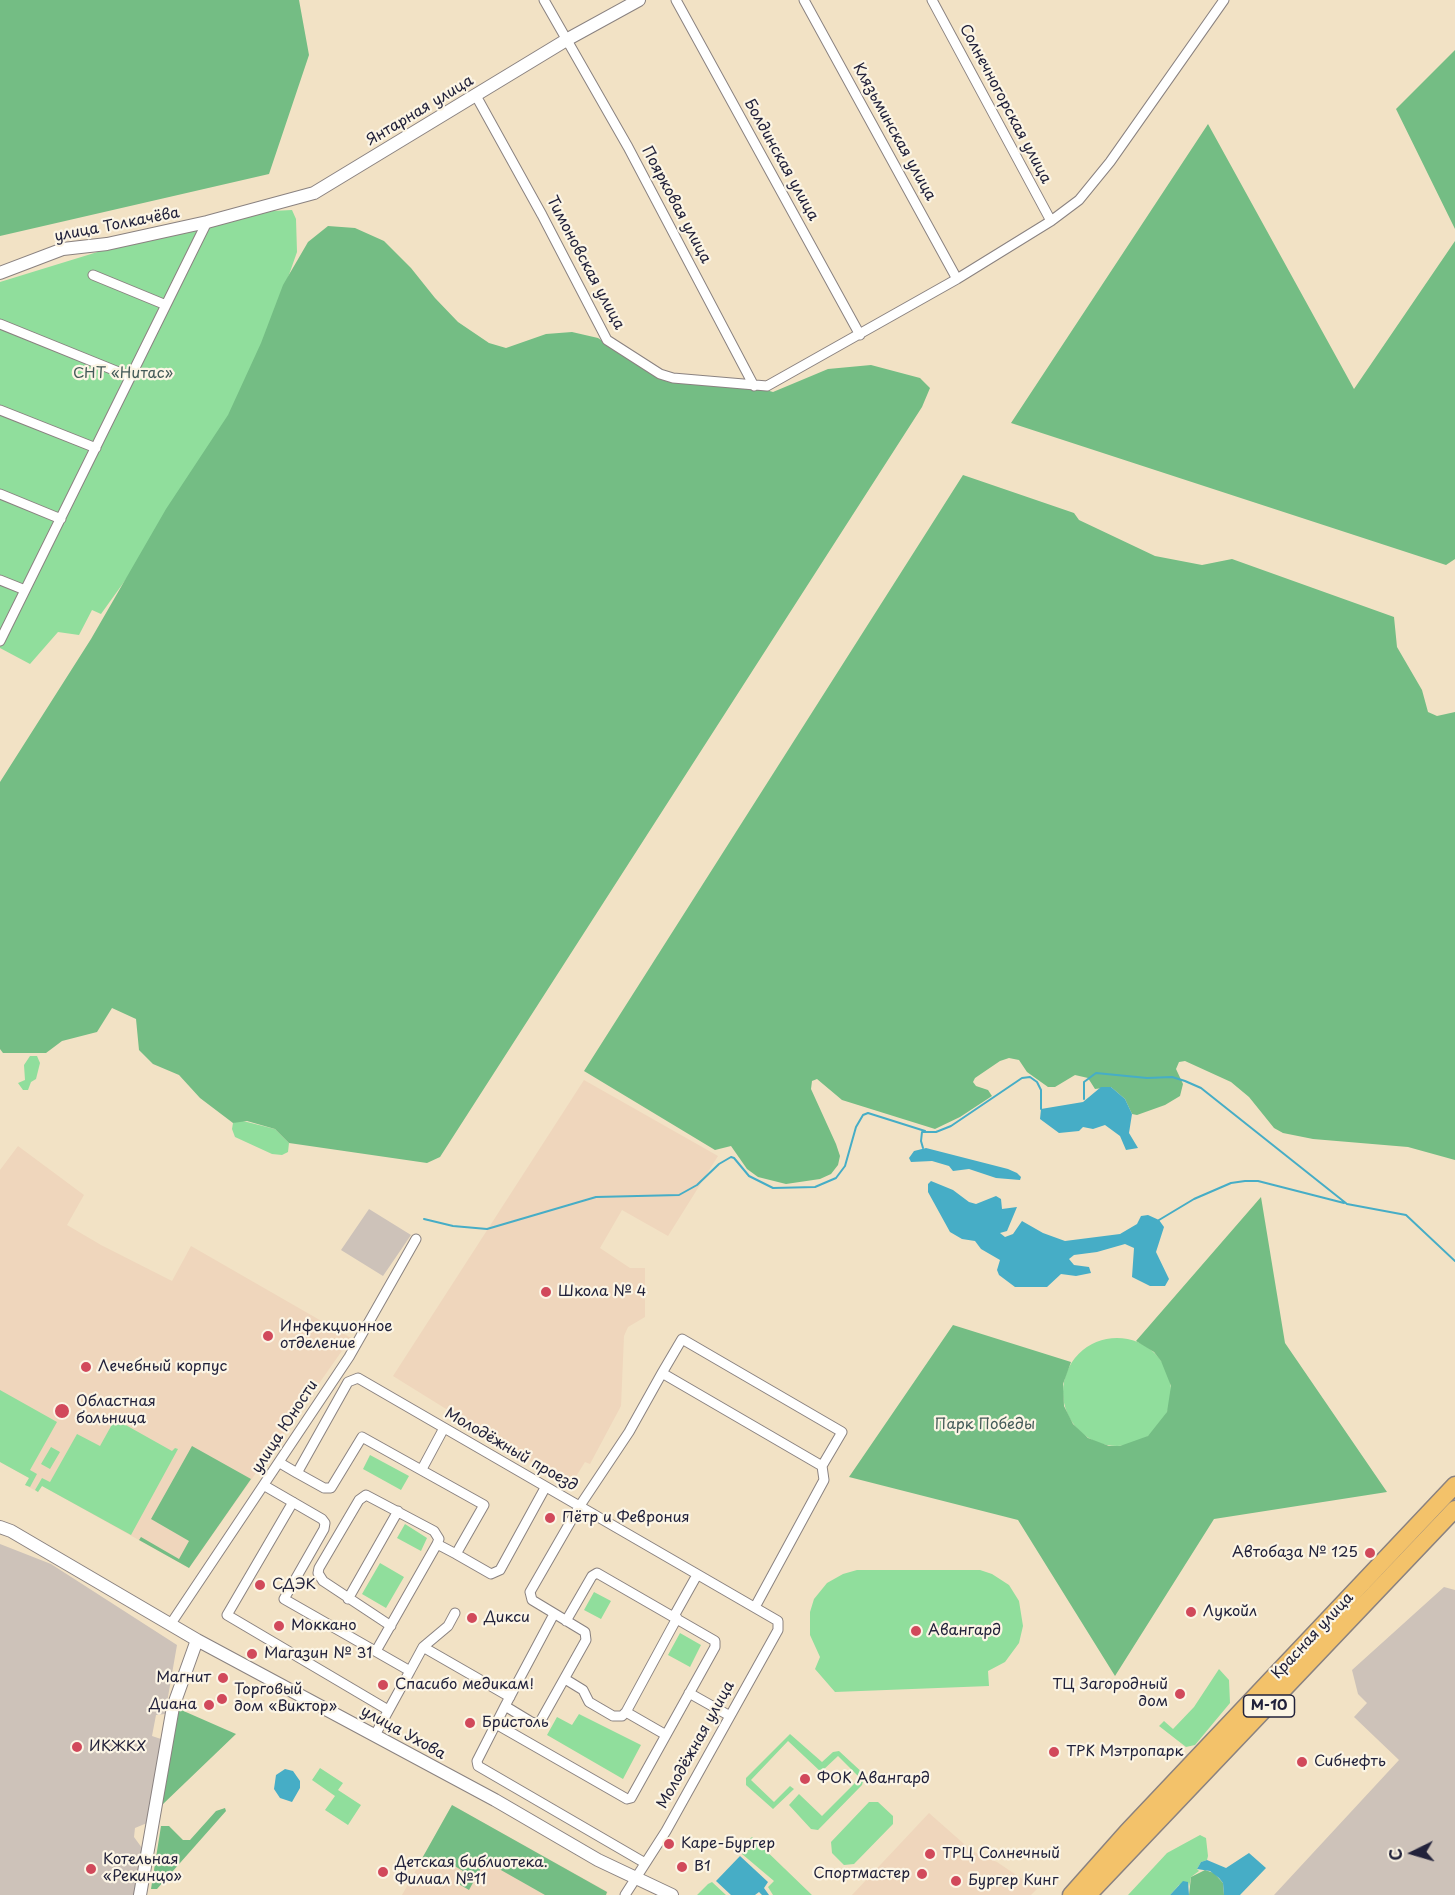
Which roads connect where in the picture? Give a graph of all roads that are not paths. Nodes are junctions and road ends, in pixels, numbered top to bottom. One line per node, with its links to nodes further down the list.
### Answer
1 (544, 0): 7 (street, Поярковая улица)
2 (639, 0): 7 (street, Янтарная улица)
3 (676, 0): 16 (street, Болдинская улица)
4 (804, 0): 13 (street, Клязьминская улица)
5 (932, 0): 9 (street, Солнечногорская улица)
6 (1224, 0): 9 (street)
7 (567, 39): 8 (street, Янтарная улица); 18 (street, Поярковая улица)
8 (475, 94): 10 (street, Янтарная улица); 18 (street, Тимоновская улица)
9 (1051, 221): 13 (street)
10 (207, 222): 11 (street, улица Толкачёва); 14 (street)
11 (0, 273)
12 (93, 275): 14 (street)
13 (957, 279): 16 (street)
14 (166, 305): 17 (street)
15 (0, 324): 17 (street)
16 (860, 335): 18 (street)
17 (131, 377): 20 (street)
18 (754, 386)
19 (0, 410): 20 (street)
20 (96, 448): 22 (street)
21 (0, 494): 22 (street)
22 (61, 519): 24 (street)
23 (0, 580): 24 (street)
24 (25, 590): 25 (street)
25 (0, 641)
26 (416, 1239): 29 (street, улица Юности)
27 (662, 1373): 30 (street); 30 (street); 37 (street)
28 (444, 1428): 31 (street); 32 (street, Молодёжный проезд); 35 (street, Молодёжный проезд)
29 (280, 1463): 32 (street); 34 (street, улица Юности)
30 (822, 1466): 45 (street)
31 (422, 1469): 32 (street); 42 (street)
32 (297, 1473)
33 (1455, 1485): 73 (highway, Красная улица / М-10)
34 (265, 1486): 36 (street); 50 (street, улица Юности)
35 (545, 1488): 37 (street, Молодёжный проезд); 42 (street)
36 (293, 1502): 55 (street); 61 (street)
37 (579, 1507): 43 (street, Молодёжный проезд); 47 (street)
38 (398, 1511): 41 (street); 44 (street); 44 (street)
39 (1453, 1515): 74 (highway, Красная улица / М-10)
40 (0, 1527): 50 (street, улица Ухова)
41 (437, 1544): 42 (street); 52 (street)
42 (456, 1554)
43 (697, 1575): 45 (street, Молодёжный проезд); 48 (street)
44 (348, 1599): 52 (street)
45 (755, 1608): 51 (street, Молодёжный проезд)
46 (455, 1613): 54 (street)
47 (555, 1614): 49 (street); 59 (street)
48 (676, 1617): 49 (street); 58 (street); 62 (street)
49 (566, 1621): 57 (street)
50 (170, 1624): 53 (street, улица Ухова)
51 (779, 1624): 63 (street, Молодёжная улица)
52 (391, 1626): 55 (street)
53 (197, 1640): 65 (street, улица Ухова); 69 (street)
54 (423, 1647): 56 (street); 59 (street)
55 (376, 1651): 56 (street)
56 (410, 1671): 61 (street)
57 (565, 1679): 60 (street); 62 (street)
58 (689, 1693): 63 (street); 66 (street)
59 (510, 1697): 60 (street)
60 (505, 1706): 64 (street)
61 (388, 1710): 65 (street)
62 (626, 1712): 66 (street)
63 (730, 1716): 67 (street, Молодёжная улица)
64 (496, 1724): 66 (street); 67 (street)
65 (375, 1735): 68 (street, улица Ухова)
66 (666, 1735)
67 (645, 1863): 68 (street, Молодёжная улица)
68 (635, 1879): 70 (street, Молодёжная улица); 71 (street, улица Ухова); 72 (street, улица Ухова)
69 (140, 1895)
70 (625, 1895)
71 (656, 1895)
72 (672, 1895)
73 (1071, 1895)
74 (1088, 1895)

